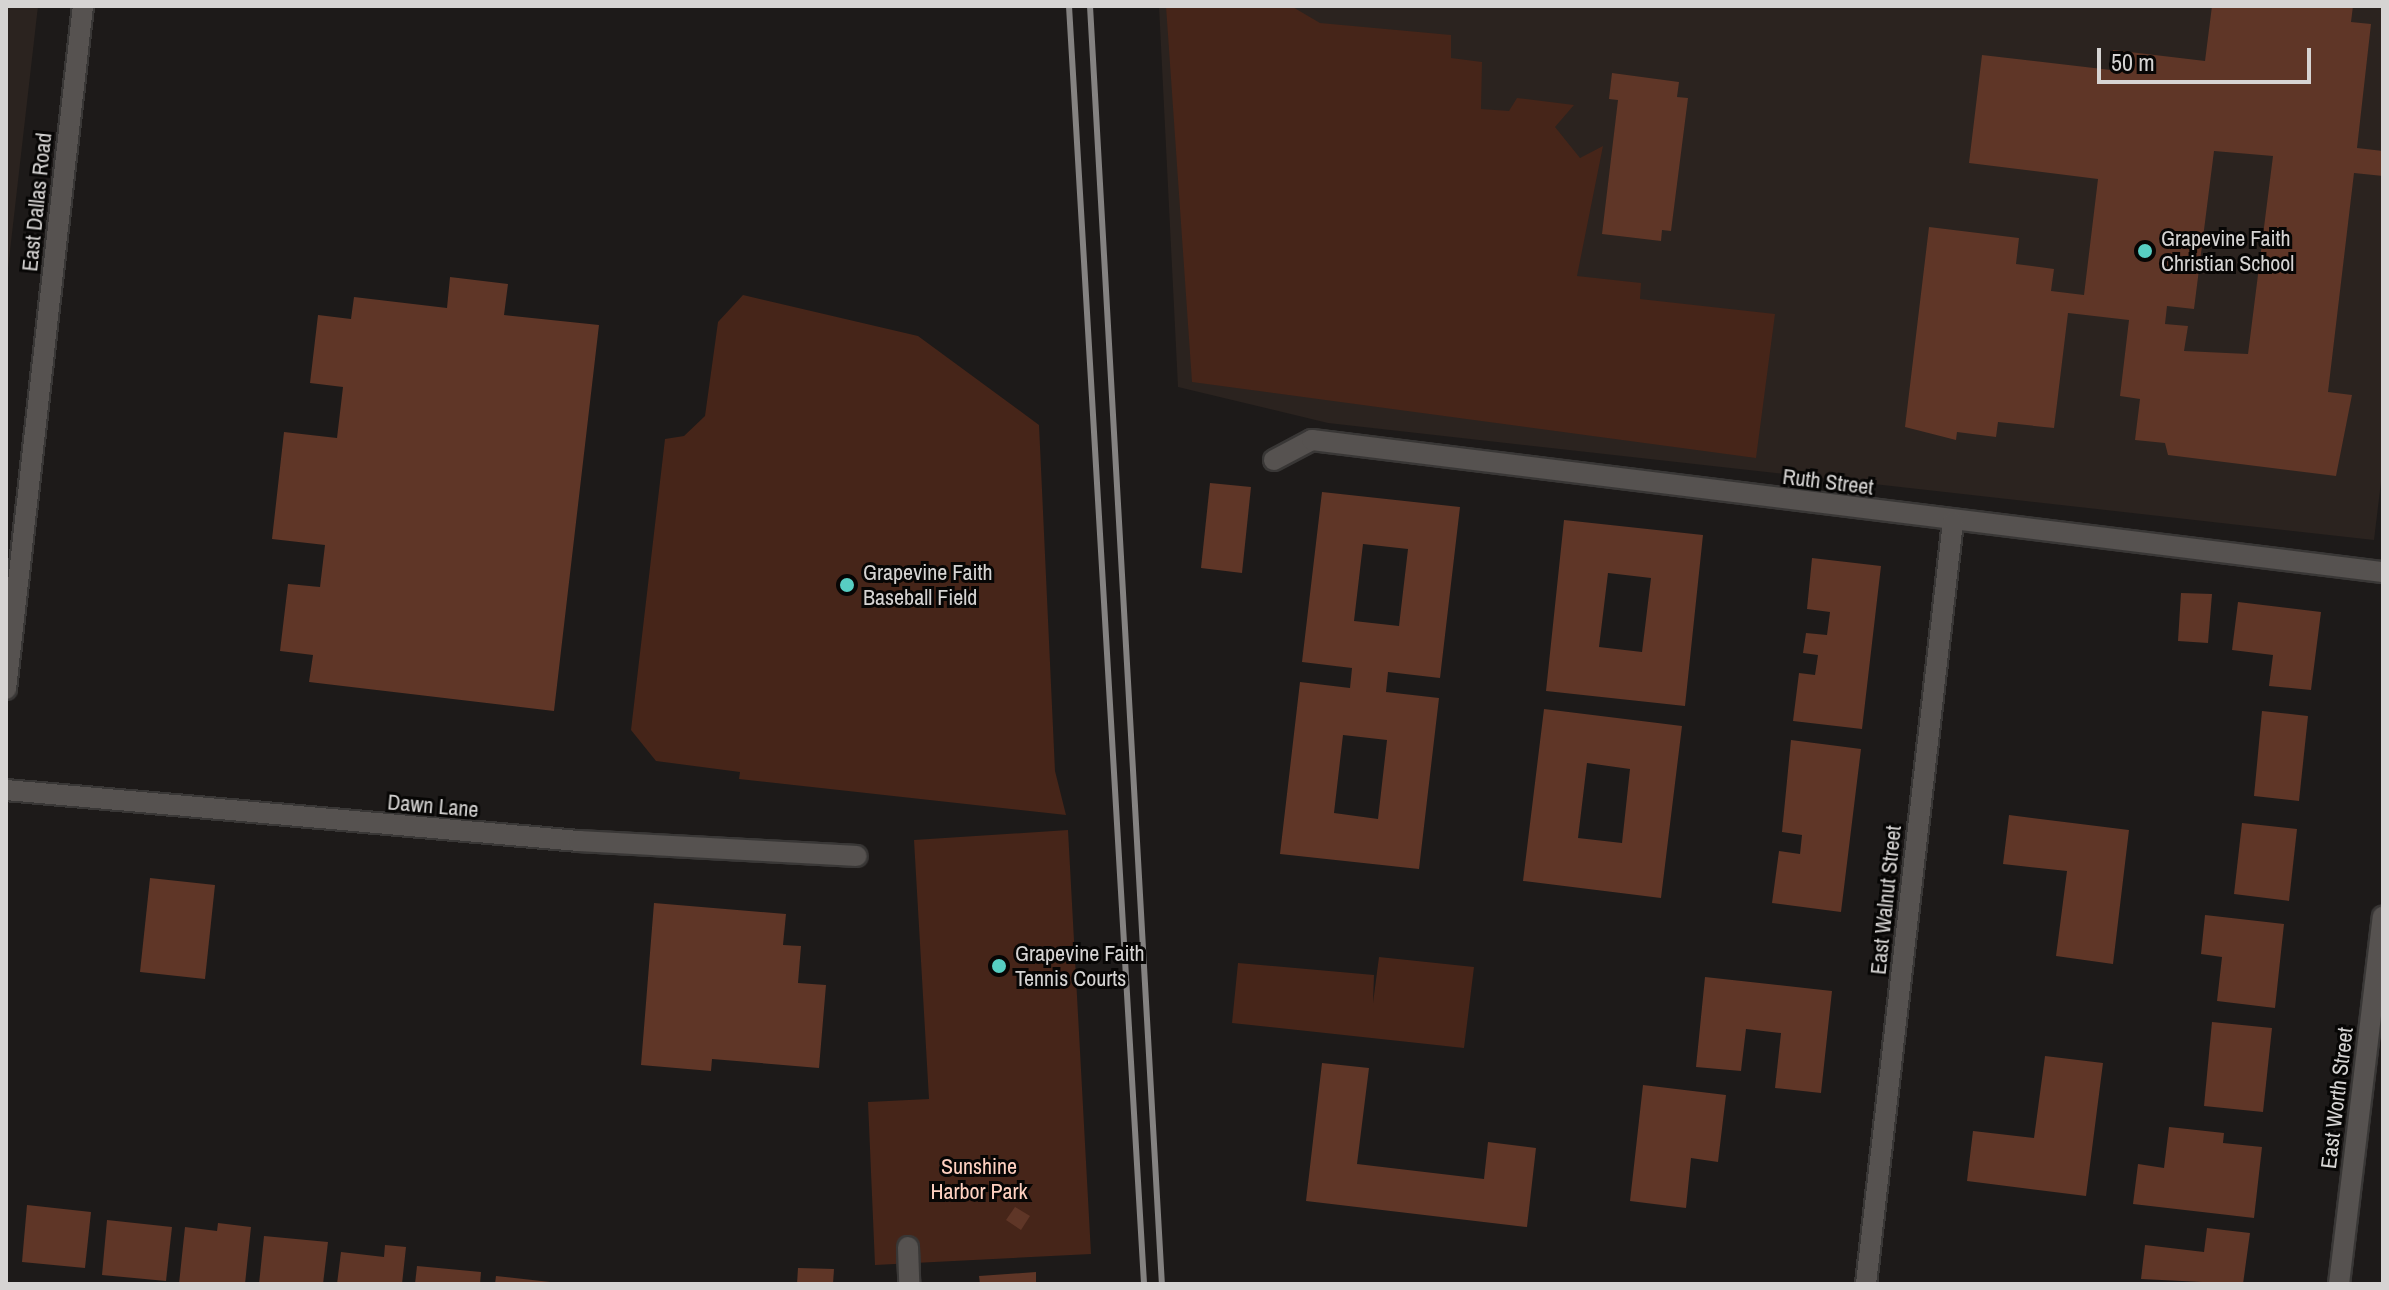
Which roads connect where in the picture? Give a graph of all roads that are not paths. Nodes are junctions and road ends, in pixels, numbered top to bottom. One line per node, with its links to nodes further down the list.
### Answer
1 (83, 6): 5 (street, East Dallas Road)
2 (1274, 460): 3 (street, Ruth Street)
3 (1953, 522): 4 (street, Ruth Street); 11 (street, East Walnut Street)
4 (2383, 572)
5 (6, 689)
6 (6, 790): 7 (street, Dawn Lane)
7 (857, 856)
8 (2383, 917): 12 (street, East Worth Street)
9 (908, 1247): 10 (street)
10 (909, 1284)
11 (1866, 1284)
12 (2339, 1284)

